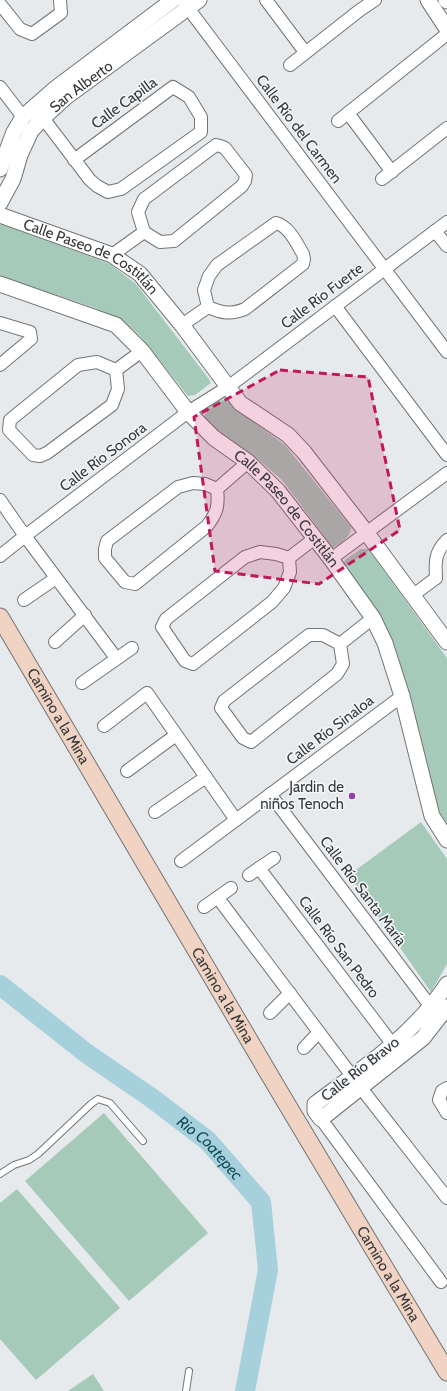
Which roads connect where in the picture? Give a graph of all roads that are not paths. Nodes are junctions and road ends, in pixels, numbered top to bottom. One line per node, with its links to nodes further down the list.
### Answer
1 (60, 0): 8 (street)
2 (173, 0): 16 (street, San Alberto)
3 (266, 0): 12 (street)
4 (353, 0): 9 (street)
5 (374, 0): 9 (street)
6 (428, 0): 10 (street)
7 (189, 3): 17 (street, San Alberto); 31 (street, Calle Río del Carmen)
8 (0, 4)
9 (360, 10): 12 (street)
10 (447, 29)
11 (447, 34): 15 (street)
12 (305, 52): 13 (street)
13 (290, 65)
14 (0, 87): 16 (street)
15 (348, 113): 18 (street); 22 (street)
16 (23, 117): 21 (street, San Alberto)
17 (43, 118): 20 (street); 24 (street, San Alberto)
18 (338, 121)
19 (447, 128): 22 (street)
20 (74, 160): 20 (street, Calle Capilla)
21 (1, 162)
22 (392, 172): 23 (street)
23 (382, 179)
24 (0, 203)
25 (0, 215): 30 (street, Calle Paseo de Costitlán)
26 (447, 222): 27 (street, Calle Río Fuerte)
27 (435, 231): 29 (street); 31 (street, Calle Río Fuerte)
28 (144, 232): 28 (street); 30 (street)
29 (447, 246)
30 (112, 255): 36 (street, Calle Paseo de Costitlán)
31 (385, 269): 33 (street, Calle Río Fuerte); 38 (street, Calle Río del Carmen)
32 (0, 284): 37 (street, Calle Paseo de Costitlán)
33 (335, 306): 41 (street, Calle Río Fuerte); 43 (street)
34 (208, 307): 34 (street); 36 (street)
35 (0, 323): 39 (street)
36 (182, 325): 41 (street, Calle Paseo de Costitlán)
37 (142, 351): 40 (street); 42 (street, Calle Paseo de Costitlán)
38 (447, 352)
39 (0, 365)
40 (116, 370): 40 (street)
41 (228, 386): 42 (street, Calle Río Sonora); 48 (street, Calle Paseo de Costitlán)
42 (188, 412): 44 (street, Calle Paseo de Costitlán); 49 (street, Calle Río Sonora)
43 (447, 455)
44 (248, 462): 46 (street); 50 (street, Calle Paseo de Costitlán)
45 (447, 472): 48 (street)
46 (217, 489): 46 (street)
47 (0, 500): 49 (street)
48 (366, 532): 54 (street); 57 (street, Calle Paseo de Costitlán)
49 (25, 536): 52 (street, Calle Río Sonora); 55 (street)
50 (315, 538): 53 (street); 54 (street, Calle Paseo de Costitlán)
51 (447, 540): 56 (street)
52 (0, 556)
53 (289, 558): 53 (street)
54 (331, 559): 61 (street, Calle Paseo de Costitlán)
55 (56, 578): 58 (street); 59 (street)
56 (442, 579): 57 (street)
57 (412, 596): 63 (street, Calle Paseo de Costitlán)
58 (24, 600)
59 (85, 615): 62 (street); 66 (street)
60 (0, 617): 99 (main road, Camino a la Mina)
61 (373, 618): 64 (street); 68 (street, Calle Paseo de Costitlán)
62 (55, 642)
63 (447, 642)
64 (340, 644): 64 (street)
65 (132, 648): 66 (street)
66 (116, 658): 67 (street)
67 (82, 683)
68 (402, 696): 73 (street, Calle Río Sinaloa); 76 (street, Calle Paseo de Costitlán)
69 (104, 726): 70 (street)
70 (176, 735): 71 (street); 72 (street)
71 (127, 771)
72 (206, 777): 74 (street); 75 (street)
73 (270, 794): 75 (street, Calle Río Sinaloa); 84 (street, Calle Río Santa María)
74 (155, 812)
75 (236, 820): 78 (street, Calle Río Sinaloa)
76 (447, 840)
77 (274, 858): 88 (street, Calle Río San Pedro)
78 (181, 861)
79 (231, 888): 80 (street)
80 (218, 898): 81 (street); 83 (street)
81 (204, 907)
82 (447, 984): 84 (street, Calle Río Bravo)
83 (290, 993): 86 (street); 87 (street)
84 (431, 1007): 88 (street, Calle Río Bravo)
85 (447, 1007): 90 (street, Calle Río Bravo)
86 (270, 1013)
87 (319, 1032): 89 (street); 90 (street)
88 (392, 1045): 90 (street, Calle Río Bravo)
89 (304, 1048)
90 (357, 1082): 93 (street, Calle Río Bravo); 96 (street)
91 (447, 1088): 92 (street)
92 (447, 1113)
93 (321, 1119): 97 (street)
94 (143, 1141): 95 (lane)
95 (0, 1174)
96 (447, 1198)
97 (441, 1282)
98 (190, 1370): 100 (lane)
99 (447, 1372)
100 (186, 1391)

